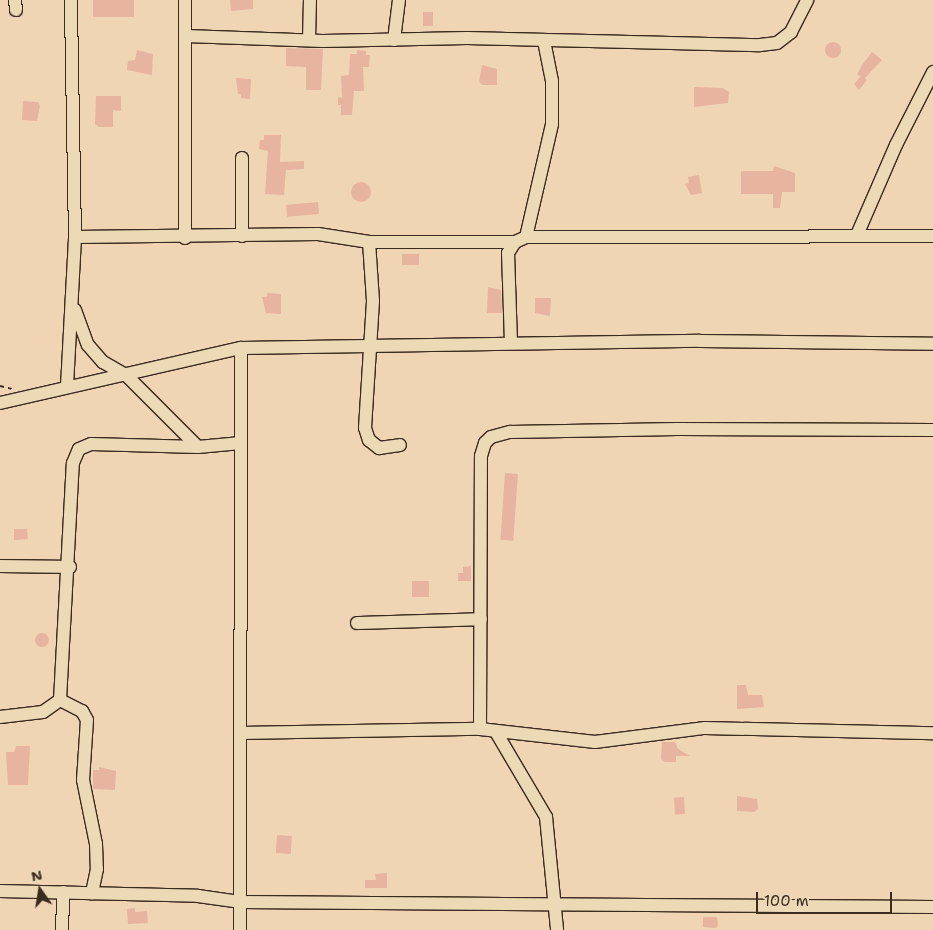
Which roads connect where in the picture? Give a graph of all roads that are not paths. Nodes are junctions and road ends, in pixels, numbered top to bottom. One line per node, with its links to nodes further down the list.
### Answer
1 (71, 0): 15 (street)
2 (185, 0): 6 (street)
3 (310, 0): 7 (street)
4 (399, 0): 8 (street)
5 (807, 0): 9 (street)
6 (186, 36): 7 (street); 16 (street)
7 (308, 40): 8 (street)
8 (394, 40): 9 (street)
9 (544, 41): 17 (street)
10 (933, 72): 12 (street)
11 (242, 158): 13 (street)
12 (857, 235): 14 (street); 17 (street)
13 (242, 236): 16 (street); 18 (street)
14 (933, 236)
15 (75, 237): 16 (street); 19 (street)
16 (185, 238)
17 (520, 240): 18 (street); 20 (street)
18 (369, 242): 22 (street)
19 (73, 306): 24 (street); 25 (street)
20 (511, 343): 21 (street); 22 (street)
21 (933, 344)
22 (371, 346): 23 (street); 29 (street)
23 (241, 348): 24 (street); 28 (street)
24 (127, 376): 25 (street); 30 (street)
25 (67, 386): 26 (street)
26 (0, 402)
27 (933, 430): 33 (street)
28 (241, 443): 30 (street); 39 (street)
29 (400, 445)
30 (198, 447): 32 (street)
31 (0, 566): 32 (street)
32 (70, 567): 35 (street)
33 (481, 620): 34 (street); 37 (street)
34 (357, 623)
35 (60, 700): 36 (street); 43 (street)
36 (0, 717)
37 (480, 729): 38 (street); 39 (street)
38 (496, 732): 40 (street); 45 (street)
39 (240, 733): 44 (street)
40 (933, 734)
41 (0, 891): 42 (street)
42 (63, 892): 43 (street); 47 (street)
43 (92, 893): 44 (street)
44 (240, 902): 45 (street); 48 (street)
45 (557, 904): 46 (street); 49 (street)
46 (933, 907)
47 (62, 930)
48 (240, 930)
49 (557, 930)

